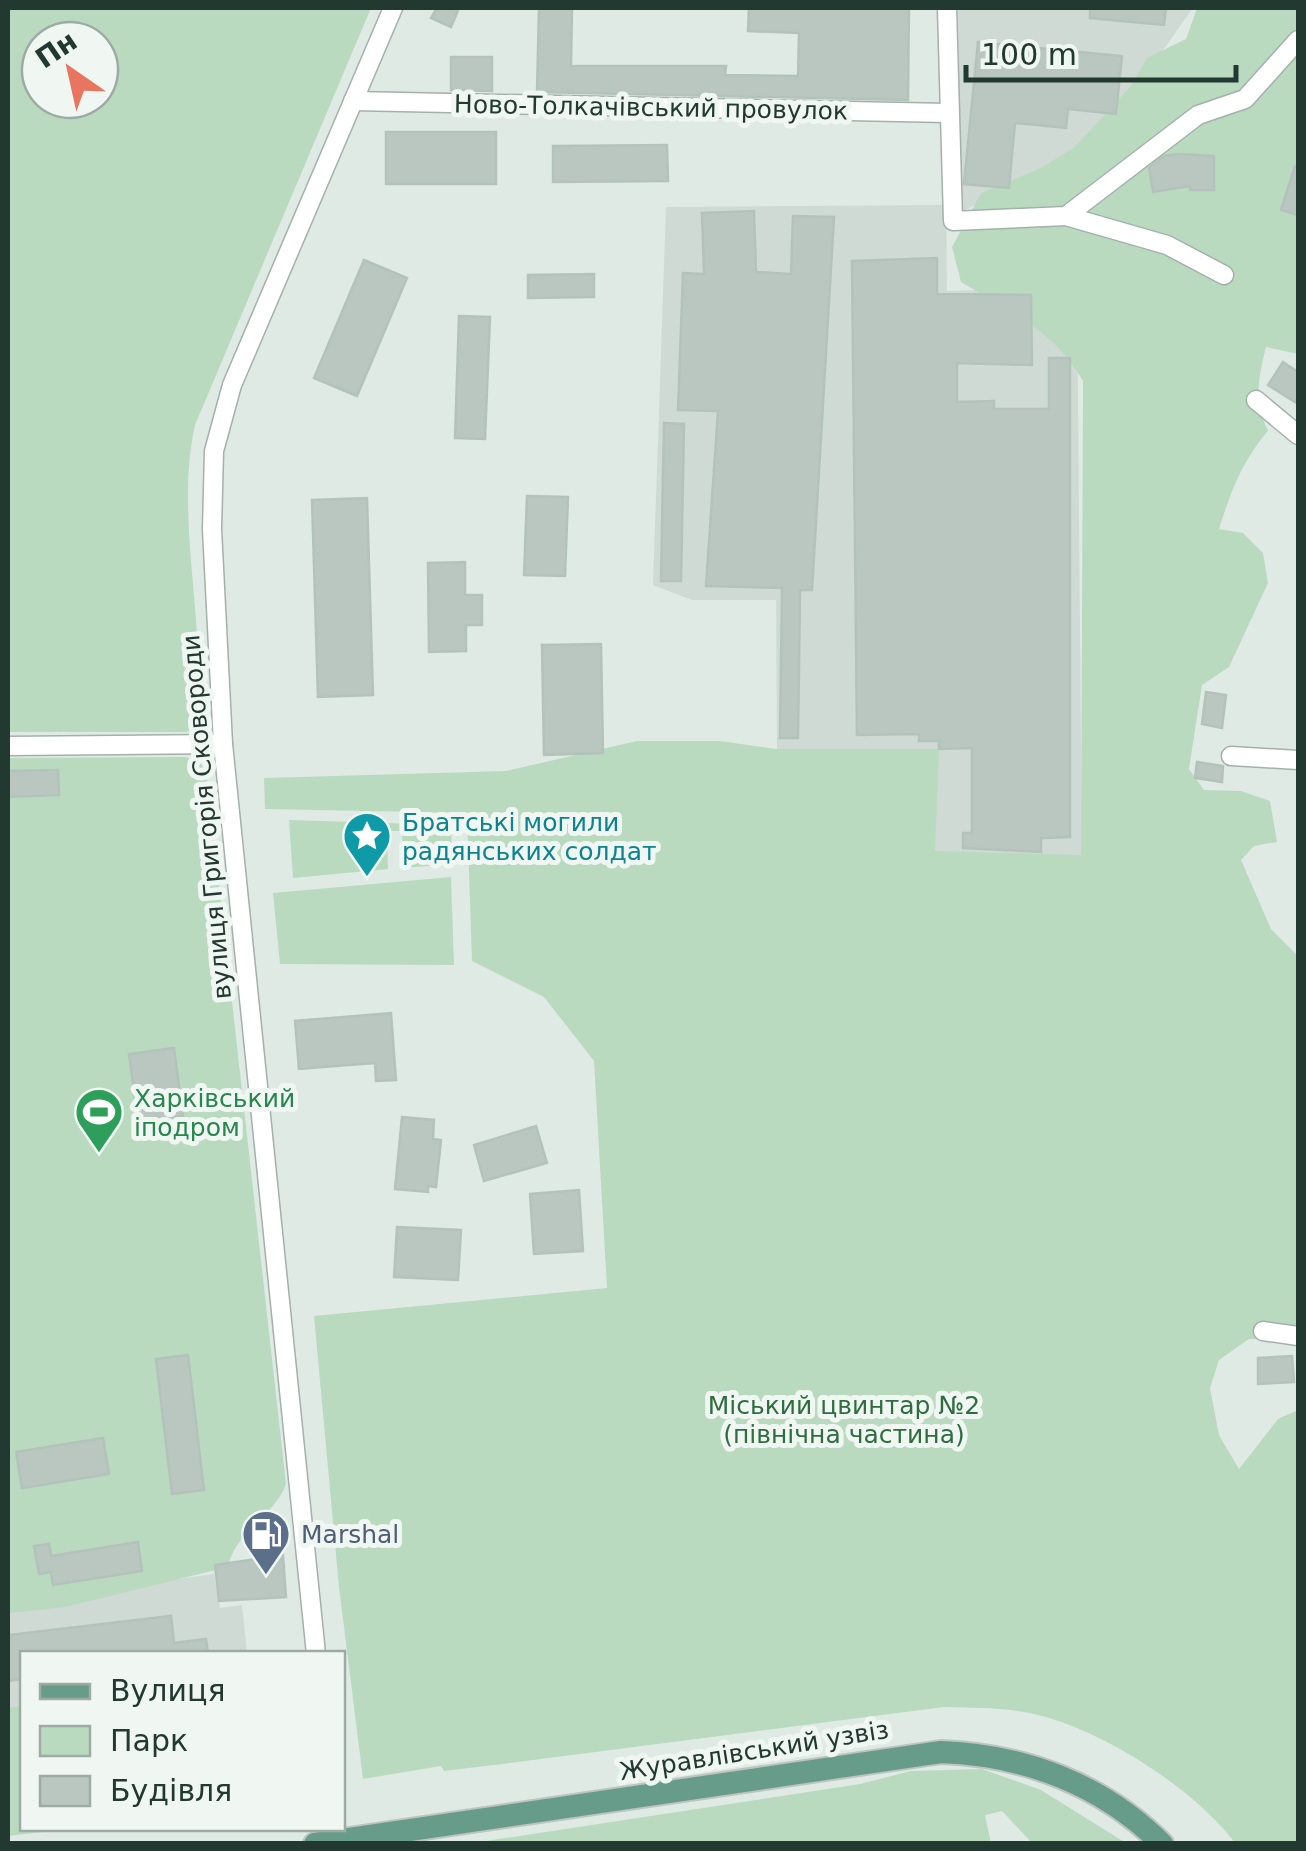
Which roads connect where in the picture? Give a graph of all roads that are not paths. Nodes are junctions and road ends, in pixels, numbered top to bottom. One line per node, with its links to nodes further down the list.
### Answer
1 (393, 8): 4 (street, вулиця Григорія Сковороди)
2 (947, 8): 5 (street)
3 (1298, 40): 6 (street)
4 (354, 101): 5 (street, Ново-Толкачівський провулок); 10 (street, вулиця Григорія Сковороди)
5 (948, 114): 6 (street)
6 (1066, 216): 7 (street)
7 (1224, 274)
8 (1256, 400): 9 (street)
9 (1298, 435)
10 (223, 744): 11 (street); 16 (street, вулиця Григорія Сковороди)
11 (8, 746)
12 (1231, 756): 13 (street)
13 (1298, 760)
14 (1263, 1331): 15 (street)
15 (1298, 1336)
16 (316, 1651)
17 (327, 1839): 18 (main road, Журавлівський узвіз)
18 (1162, 1844)

